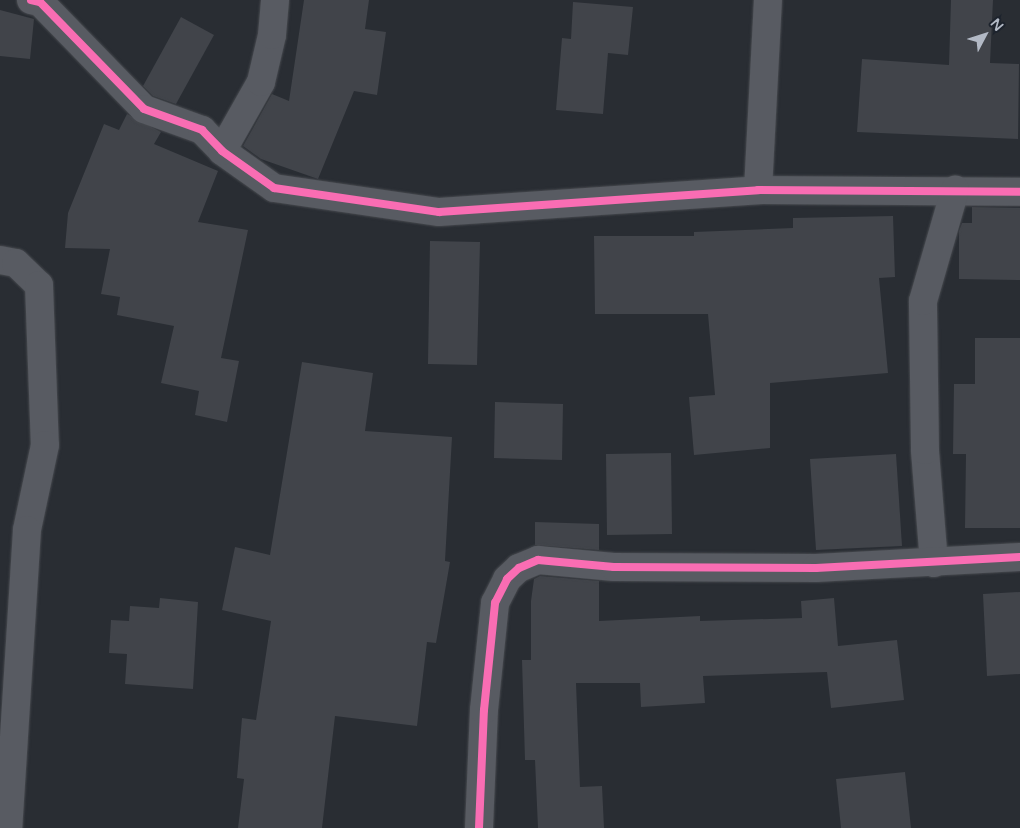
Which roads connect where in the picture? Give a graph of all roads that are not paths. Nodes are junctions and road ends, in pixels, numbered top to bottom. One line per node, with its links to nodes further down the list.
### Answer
1 (31, 0): 4 (street)
2 (275, 0): 4 (street)
3 (768, 0): 5 (street)
4 (222, 151): 5 (street)
5 (758, 190): 6 (street)
6 (955, 190): 7 (street); 10 (street)
7 (1020, 192)
8 (0, 260): 11 (street)
9 (1020, 557): 10 (street)
10 (934, 563): 12 (street)
11 (8, 828)
12 (479, 828)

